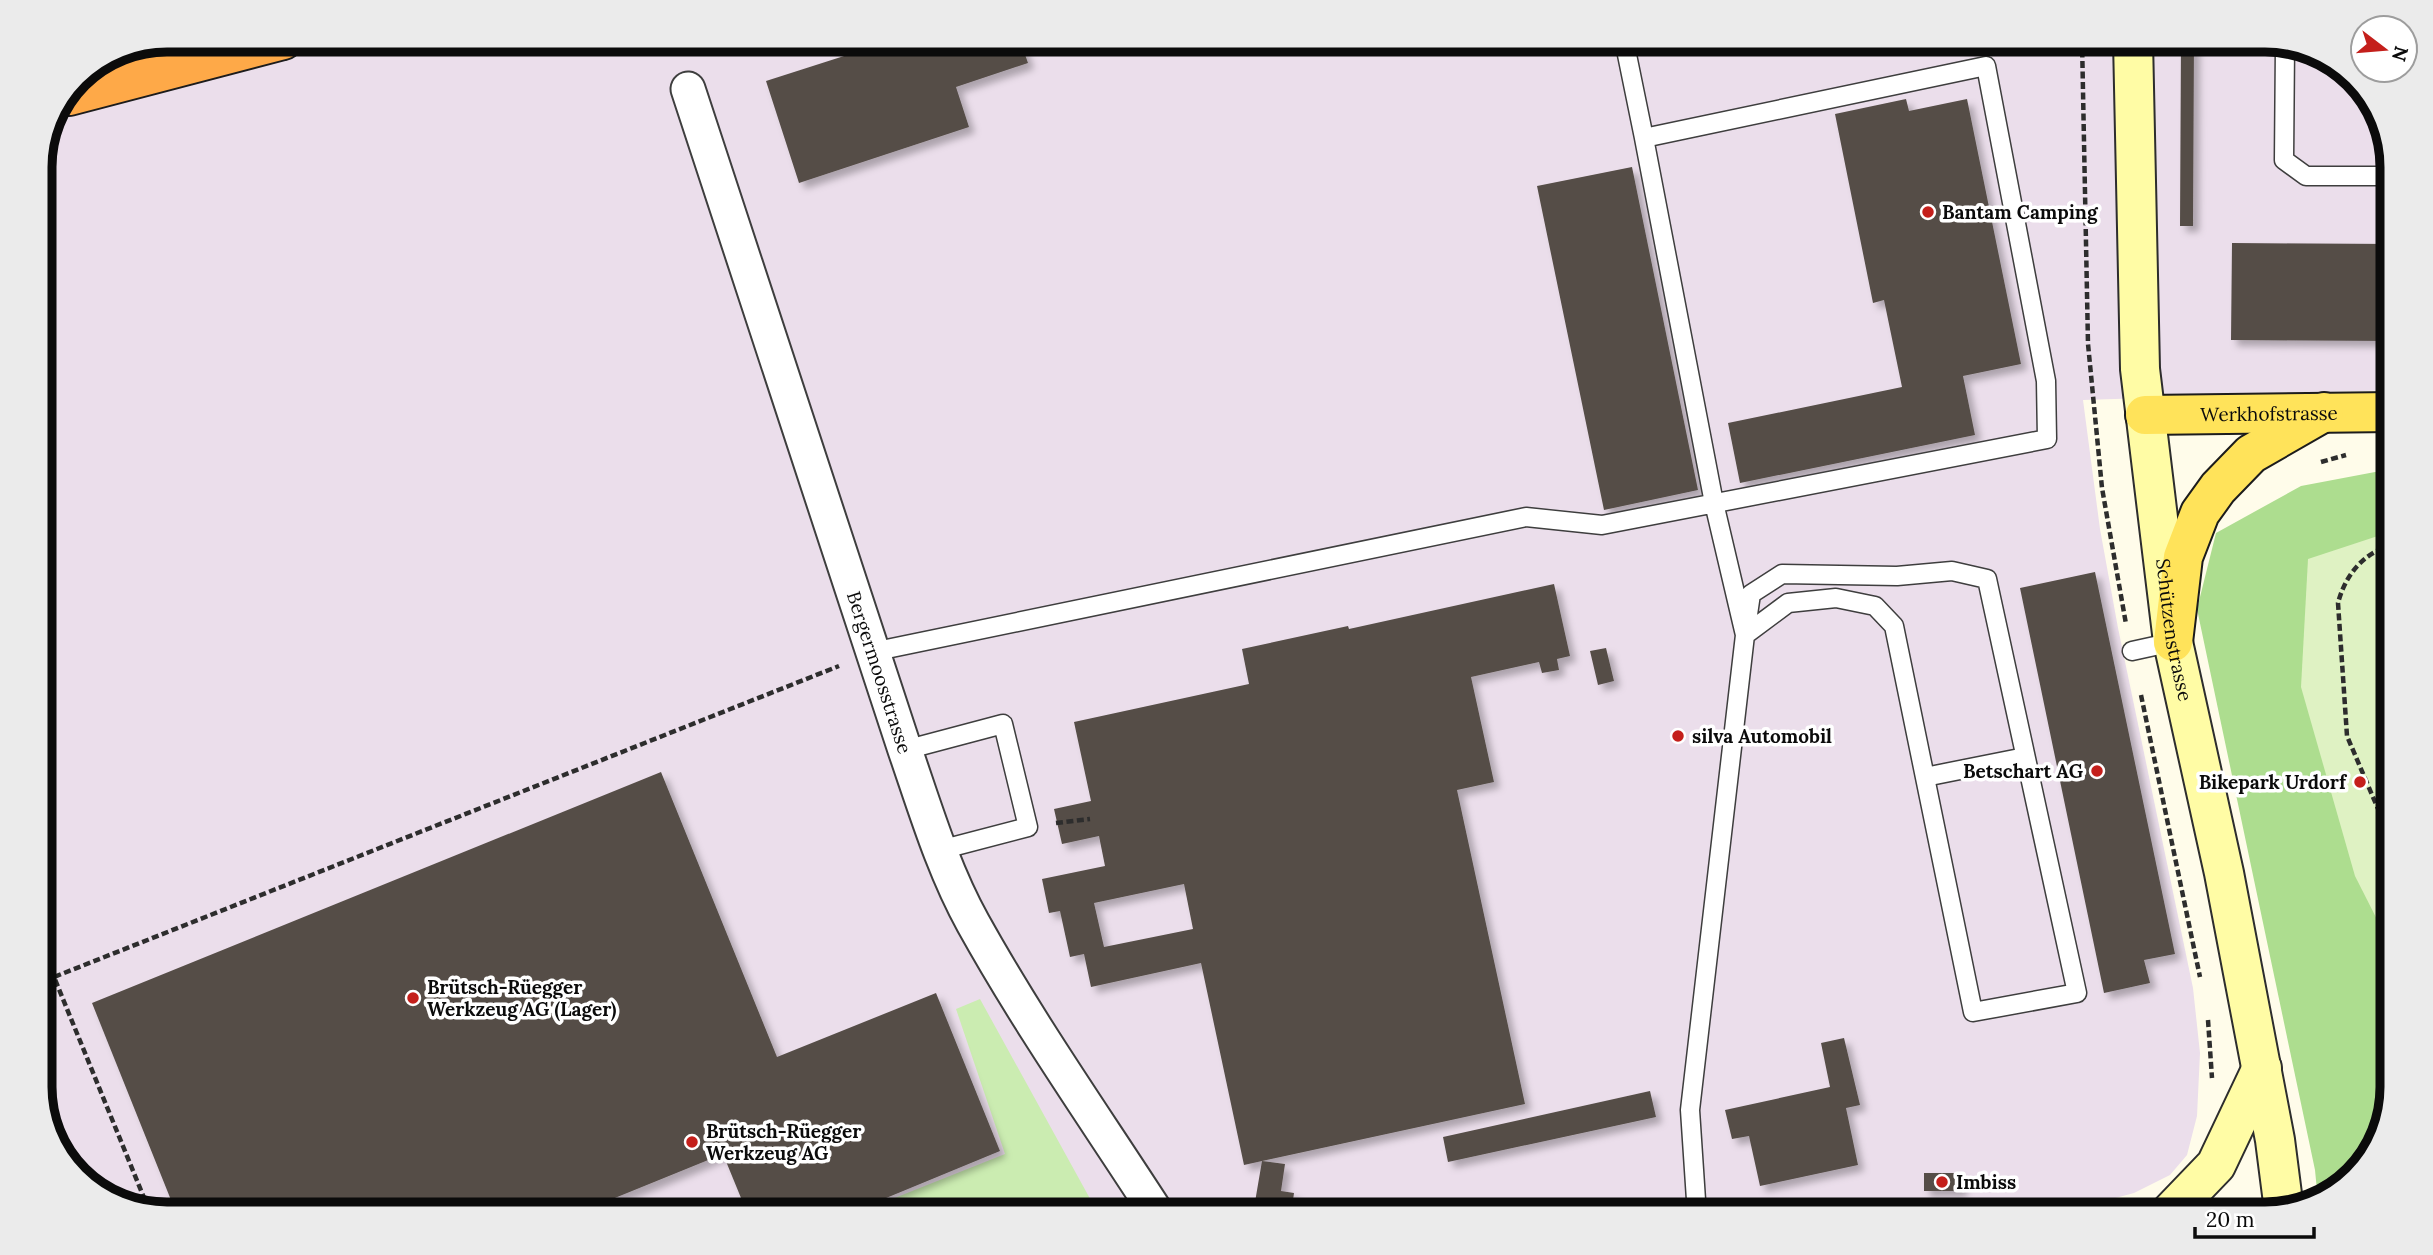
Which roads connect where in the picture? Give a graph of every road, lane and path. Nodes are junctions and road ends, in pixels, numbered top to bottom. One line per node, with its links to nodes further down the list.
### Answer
1 (237, 52): 6 (highway)
2 (1626, 52): 7 (lane)
3 (2133, 52): 11 (main road, Schützenstrasse)
4 (2285, 55): 8 (lane)
5 (688, 89): 19 (street, Bergermoosstrasse)
6 (80, 93)
7 (1644, 138): 14 (lane); 14 (lane)
8 (2380, 176)
9 (2323, 412): 10 (main road, Werkhofstrasse); 11 (main road, Werkhofstrasse); 17 (main road)
10 (2380, 412)
11 (2145, 415): 17 (main road, Schützenstrasse)
12 (2111, 487): 13 (path)
13 (2102, 488)
14 (1714, 503): 16 (lane); 19 (lane)
15 (2380, 551): 23 (path)
16 (1745, 635): 21 (lane); 22 (lane); 28 (lane)
17 (2173, 642): 18 (lane); 25 (main road, Schützenstrasse)
18 (2132, 651)
19 (872, 652): 20 (street, Bergermoosstrasse); 26 (path)
20 (905, 750): 24 (street, Bergermoosstrasse); 24 (lane)
21 (2025, 757): 22 (lane); 22 (lane)
22 (1925, 777)
23 (2380, 815)
24 (940, 850): 27 (street, Bergermoosstrasse)
25 (2262, 1068): 29 (main road); 30 (main road, Schützenstrasse)
26 (145, 1201)
27 (1150, 1202)
28 (1696, 1202)
29 (2180, 1202)
30 (2283, 1202)

